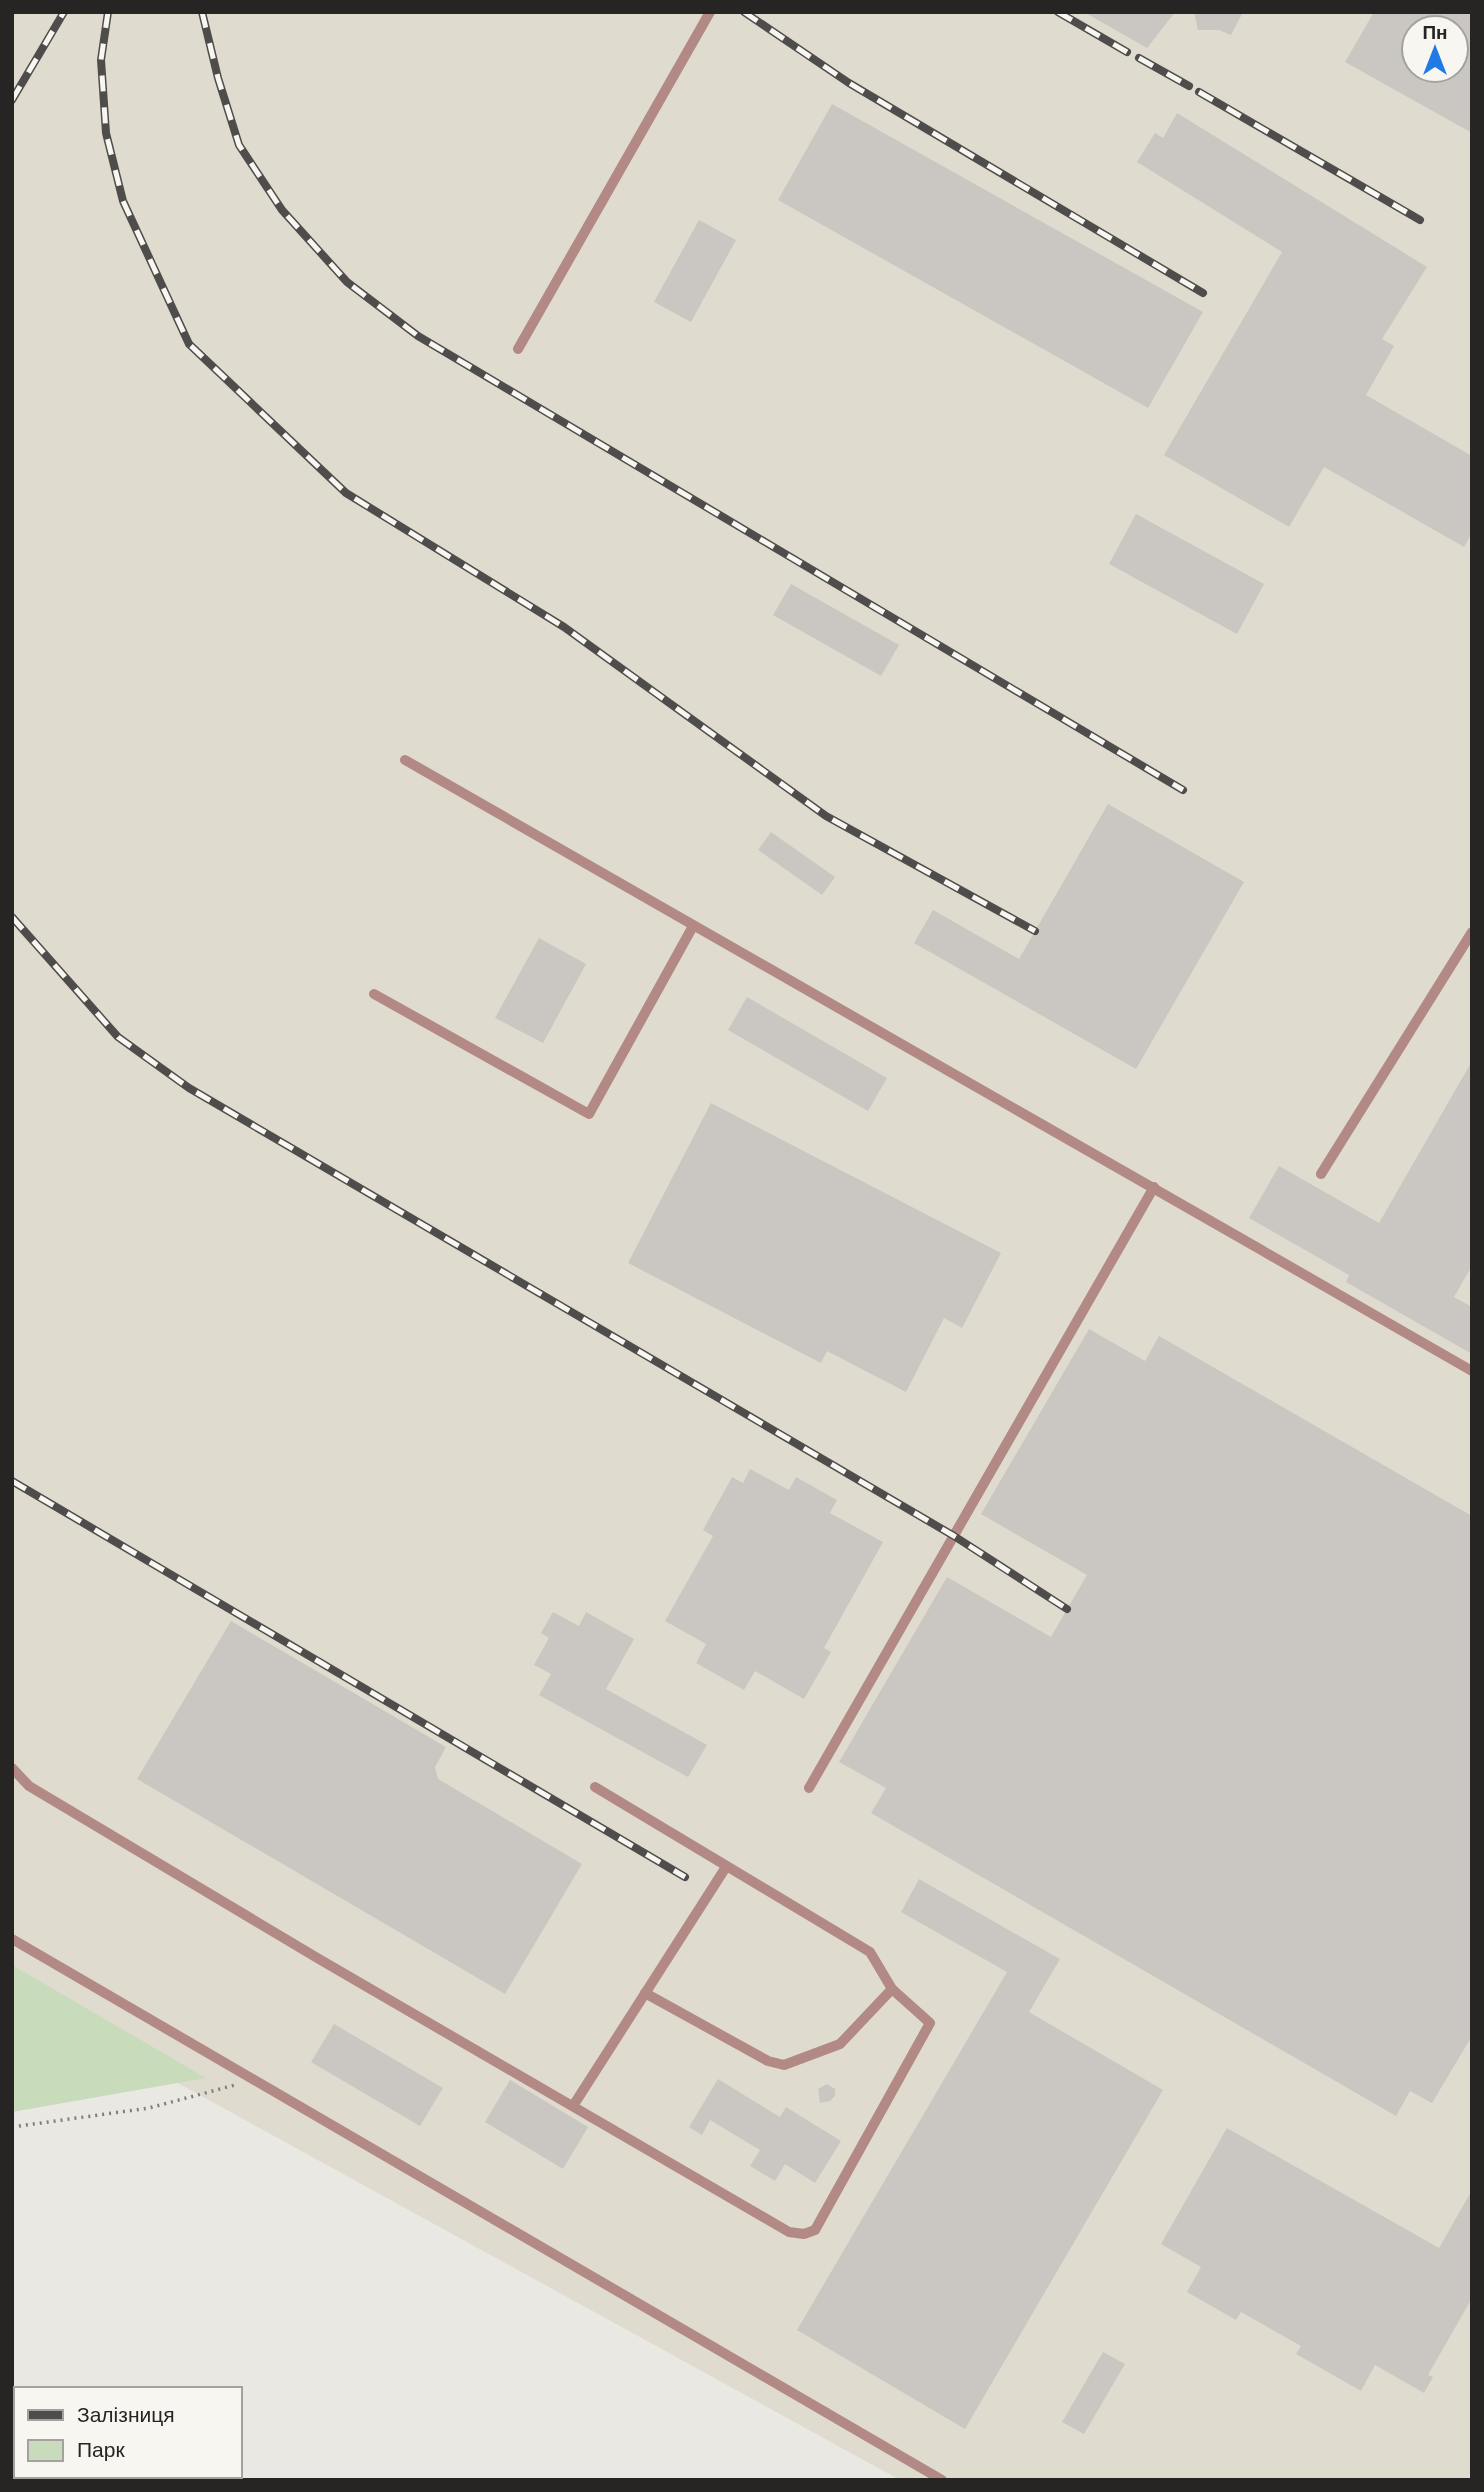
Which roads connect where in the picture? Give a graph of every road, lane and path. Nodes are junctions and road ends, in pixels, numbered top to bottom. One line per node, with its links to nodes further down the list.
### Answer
1 (710, 12): 2 (lane)
2 (518, 349)
3 (405, 760): 4 (lane)
4 (692, 928): 6 (lane); 8 (lane)
5 (1472, 932): 7 (lane)
6 (374, 994)
7 (1321, 1174)
8 (1154, 1187): 9 (lane); 12 (lane)
9 (1472, 1371)
10 (12, 1768): 18 (lane)
11 (595, 1787): 13 (lane)
12 (809, 1788)
13 (726, 1867): 15 (lane); 16 (lane)
14 (12, 1939): 17 (lane)
15 (892, 1989): 16 (lane); 18 (lane)
16 (645, 1993): 18 (lane)
17 (254, 2080): 19 (path); 20 (lane)
18 (573, 2106)
19 (12, 2127)
20 (942, 2480)

